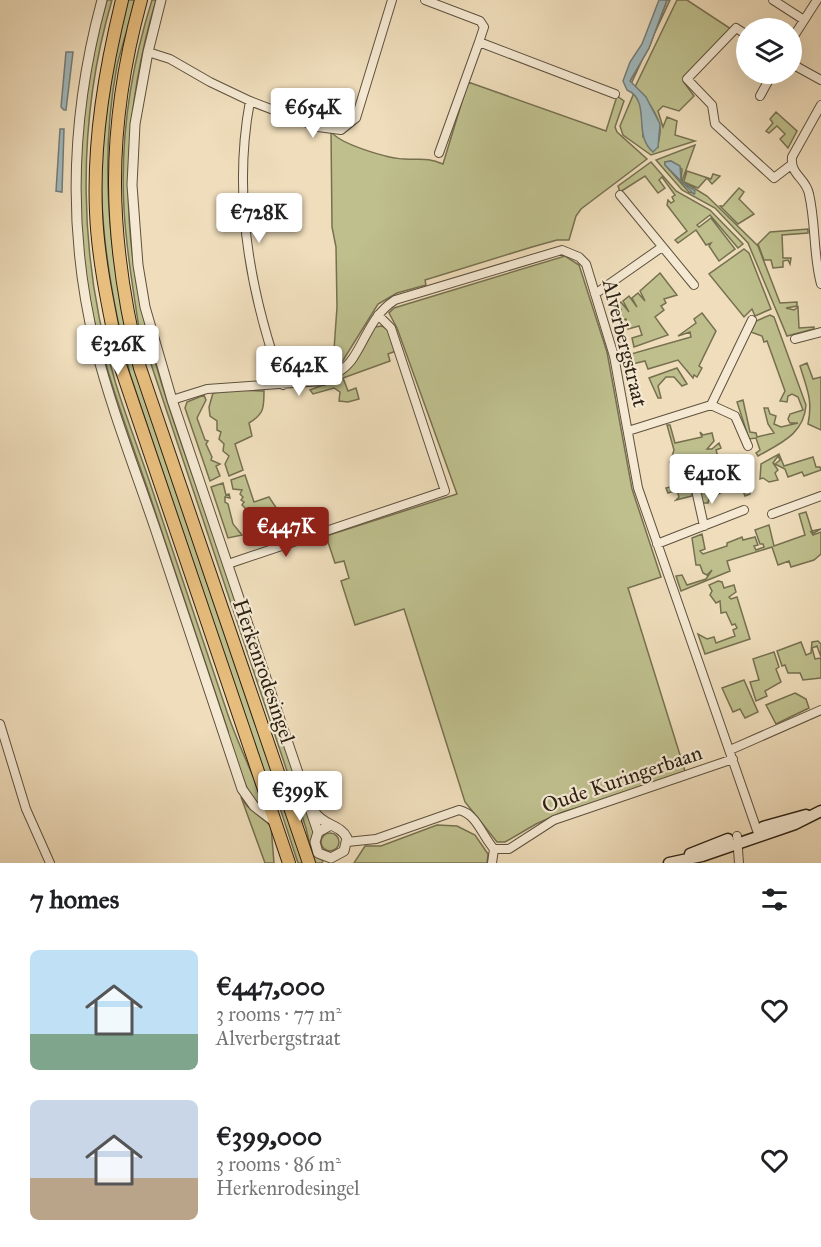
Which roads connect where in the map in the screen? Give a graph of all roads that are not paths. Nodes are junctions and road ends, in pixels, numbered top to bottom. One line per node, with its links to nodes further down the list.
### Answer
1 (102, 0): 50 (street)
2 (122, 0): 50 (highway, Herkenrodesingel)
3 (141, 0): 60 (highway, Herkenrodesingel)
4 (161, 0): 13 (street, Herkenrodesingel)
5 (392, 0): 19 (street)
6 (425, 0): 12 (street)
7 (773, 0): 9 (street)
8 (817, 0): 9 (street)
9 (804, 20): 10 (street)
10 (802, 23)
11 (736, 28): 22 (street)
12 (479, 42): 17 (street); 21 (street)
13 (148, 52): 19 (street); 33 (street, Herkenrodesingel)
14 (802, 70): 15 (street)
15 (821, 80)
16 (767, 84): 18 (street)
17 (615, 94)
18 (760, 96)
19 (250, 101): 32 (street)
20 (821, 105): 22 (street)
21 (439, 153)
22 (791, 165): 25 (street)
23 (620, 195): 24 (street)
24 (662, 246): 26 (street); 27 (street)
25 (821, 284)
26 (694, 285)
27 (595, 294): 28 (street, Alverbergstraat); 35 (street, Alverbergstraat)
28 (378, 315): 32 (street, Alverbergstraat); 43 (street)
29 (752, 320): 34 (street)
30 (821, 332): 31 (street)
31 (795, 339)
32 (283, 385): 33 (street, Alverbergstraat)
33 (172, 400): 43 (street, Herkenrodesingel)
34 (711, 405): 35 (street); 36 (street)
35 (628, 431): 42 (street, Alverbergstraat)
36 (748, 446)
37 (696, 490): 41 (street)
38 (821, 496): 40 (street)
39 (744, 510): 41 (street)
40 (772, 514)
41 (704, 526): 42 (street)
42 (657, 544): 46 (street, Alverbergstraat)
43 (228, 564): 48 (street, Herkenrodesingel)
44 (821, 710): 46 (street, Oude Kuringerbaan)
45 (0, 724): 58 (street)
46 (730, 750): 47 (street, Alverbergstraat)
47 (733, 759): 53 (street, Alverbergstraat); 56 (street, Oude Kuringerbaan)
48 (309, 804): 51 (street, Herkenrodesingel); 52 (street, Herkenrodesingel)
49 (816, 813): 53 (main road)
50 (276, 822): 59 (highway, Herkenrodesingel)
51 (329, 826): 52 (street); 55 (street, Herkenrodesingel)
52 (318, 832): 57 (street, Herkenrodesingel)
53 (758, 832): 54 (main road)
54 (737, 840): 62 (main road); 63 (street)
55 (347, 843): 56 (street); 57 (street, Herkenrodesingel)
56 (494, 849): 61 (street)
57 (327, 861)
58 (50, 863)
59 (289, 863)
60 (309, 863)
61 (492, 863)
62 (669, 863)
63 (739, 863)

